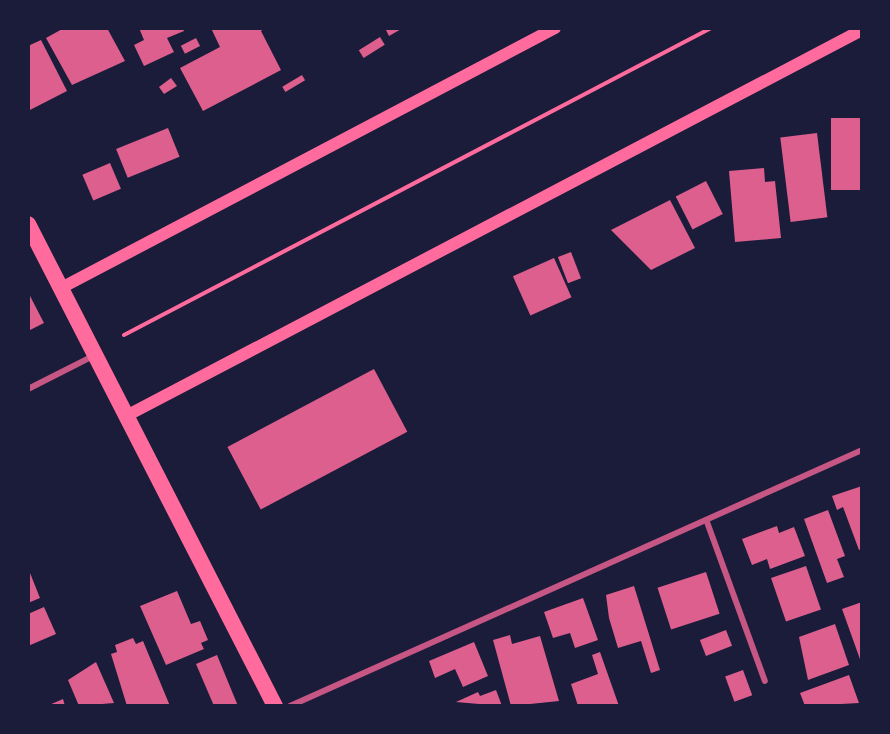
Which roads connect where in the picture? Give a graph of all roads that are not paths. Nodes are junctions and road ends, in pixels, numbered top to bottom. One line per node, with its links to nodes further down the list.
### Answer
1 (555, 28): 4 (main road)
2 (861, 30): 7 (main road)
3 (28, 224): 4 (highway)
4 (63, 287): 5 (highway)
5 (97, 354): 6 (street); 7 (highway)
6 (28, 389)
7 (128, 415): 11 (highway)
8 (861, 450): 9 (street)
9 (707, 522): 10 (street); 12 (street)
10 (765, 681)
11 (275, 705)
12 (290, 705)

